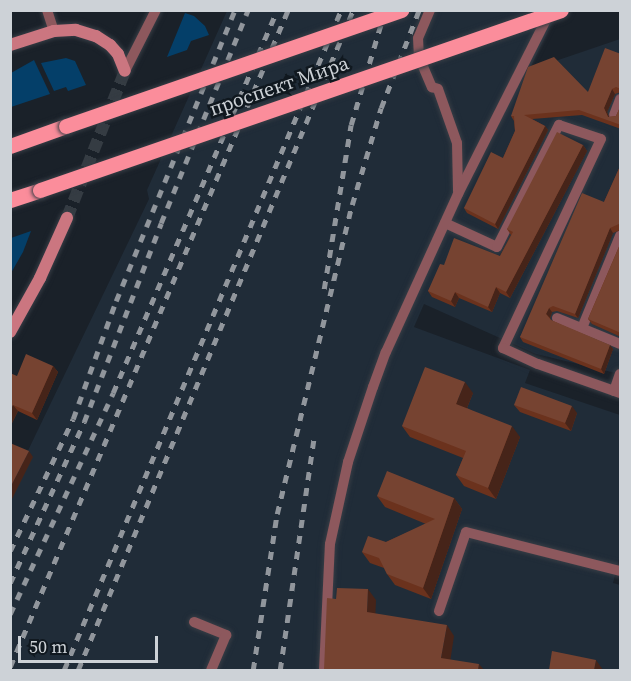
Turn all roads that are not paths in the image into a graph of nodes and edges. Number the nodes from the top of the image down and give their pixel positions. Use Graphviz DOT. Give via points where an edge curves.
graph roads {
  1 [pos="46,10"];
  2 [pos="156,10"];
  3 [pos="401,10"];
  4 [pos="430,10"];
  5 [pos="550,10"];
  6 [pos="561,10"];
  7 [pos="54,31"];
  8 [pos="10,45"];
  9 [pos="125,71"];
  10 [pos="621,99"];
  11 [pos="614,116"];
  12 [pos="10,146"];
  13 [pos="458,194"];
  14 [pos="10,200"];
  15 [pos="67,218"];
  16 [pos="445,223"];
  17 [pos="621,236"];
  18 [pos="558,318"];
  19 [pos="14,319"];
  20 [pos="582,328"];
  21 [pos="10,332"];
  22 [pos="621,344"];
  23 [pos="621,374"];
  24 [pos="617,392"];
  25 [pos="621,571"];
  26 [pos="439,611"];
  27 [pos="194,622"];
  28 [pos="211,670"];
  29 [pos="324,670"];
  1 -- 7 [label="lane"];
  2 -- 9 [label="lane"];
  3 -- 12 [label="main road, проспект Мира, bridge"];
  4 -- 13 [label="lane" via="418,38 419,57 432,87 438,89 457,142"];
  5 -- 13 [label="lane"];
  6 -- 14 [label="main road, проспект Мира, bridge"];
  7 -- 8 [label="main road"];
  7 -- 9 [label="main road" via="76,30 103,40 118,54"];
  10 -- 11 [label="lane"];
  13 -- 16 [label="lane"];
  15 -- 19 [label="main road" via="40,278"];
  16 -- 24 [label="lane" via="497,247 559,125 601,139 503,348"];
  16 -- 29 [label="lane" via="386,351 348,462 330,544"];
  17 -- 20 [label="lane"];
  18 -- 20 [label="lane"];
  19 -- 21 [label="main road"];
  20 -- 22 [label="lane"];
  23 -- 24 [label="lane"];
  25 -- 26 [label="lane" via="466,532"];
  27 -- 28 [label="lane" via="226,635"];
}
